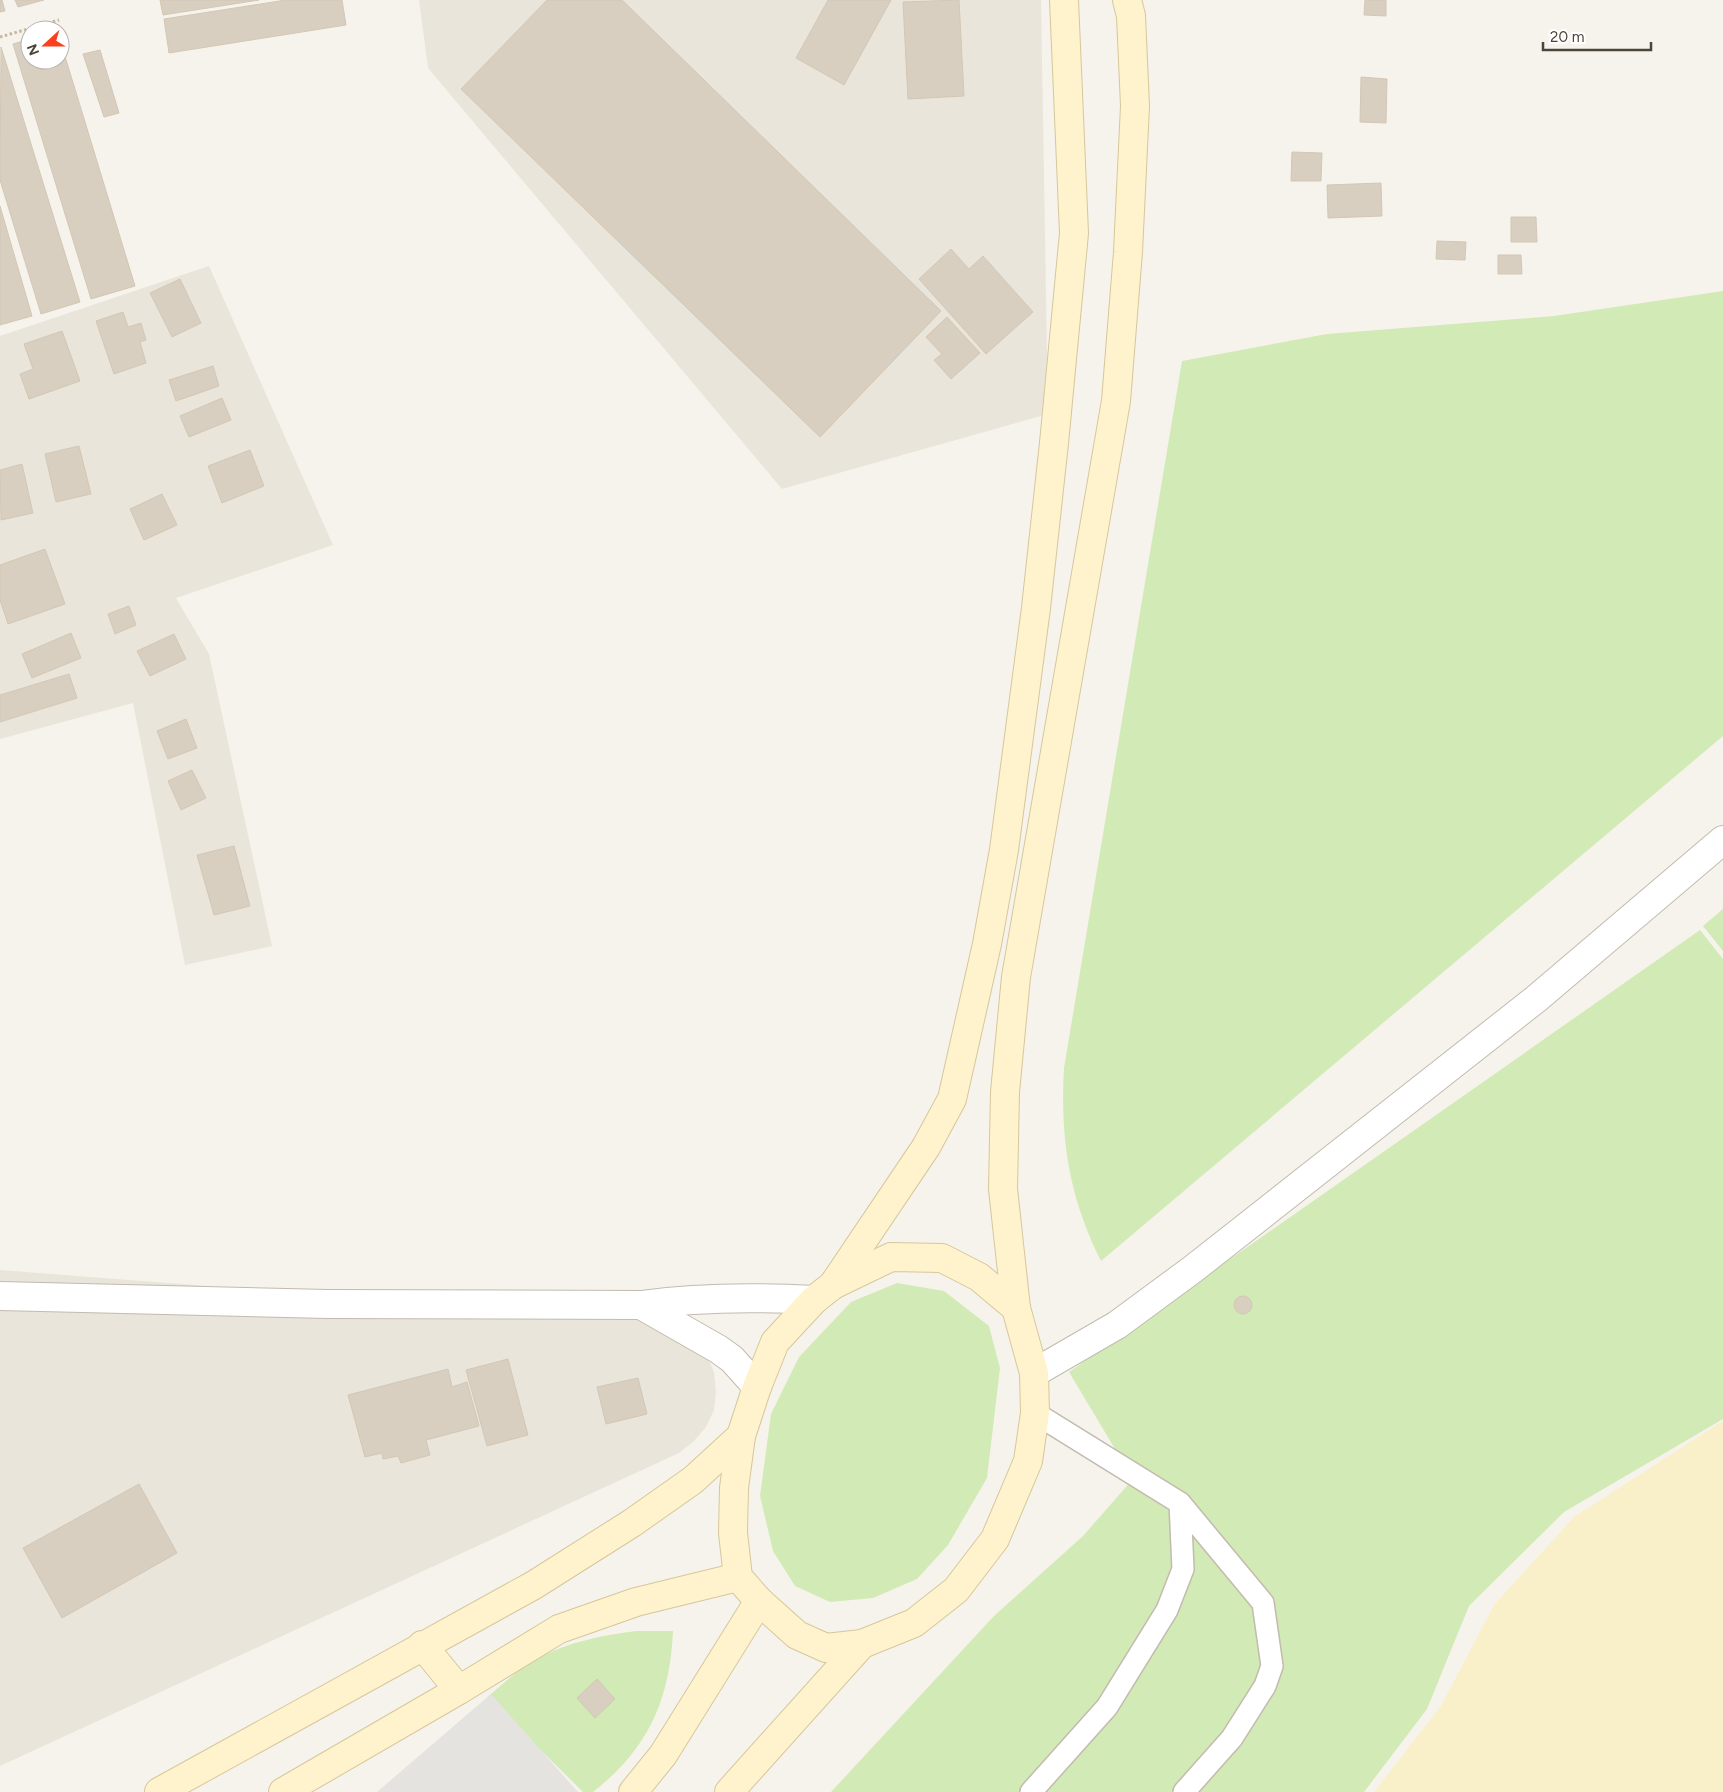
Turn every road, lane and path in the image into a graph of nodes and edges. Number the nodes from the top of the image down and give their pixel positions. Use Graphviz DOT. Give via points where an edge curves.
graph roads {
  1 [pos="1064,0"];
  2 [pos="1127,0"];
  3 [pos="20,31"];
  4 [pos="0,37"];
  5 [pos="1723,840"];
  6 [pos="824,1293"];
  7 [pos="0,1296"];
  8 [pos="641,1305"];
  9 [pos="1016,1308"];
  10 [pos="1034,1373"];
  11 [pos="757,1387"];
  12 [pos="1035,1413"];
  13 [pos="741,1436"];
  14 [pos="1180,1503"];
  15 [pos="738,1577"];
  16 [pos="760,1601"];
  17 [pos="862,1644"];
  18 [pos="422,1646"];
  19 [pos="459,1690"];
  20 [pos="159,1792"];
  21 [pos="283,1792"];
  22 [pos="633,1792"];
  23 [pos="729,1792"];
  24 [pos="1031,1792"];
  25 [pos="1184,1792"];
  1 -- 6 [label="main road" via="1074,233 1036,608 1004,850 987,944 952,1099 926,1147"];
  2 -- 9 [label="main road" via="1131,16 1134,106 1128,252 1116,401 1016,977 1005,1092 1003,1189"];
  3 -- 4 [label="path"];
  5 -- 10 [label="street" via="1536,999 1193,1269 1117,1325"];
  6 -- 8 [label="street" via="674,1300"];
  6 -- 9 [label="main road" via="891,1258 942,1258 979,1277"];
  6 -- 11 [label="main road" via="775,1342"];
  7 -- 8 [label="street" via="328,1304"];
  8 -- 11 [label="street" via="718,1349 732,1359"];
  9 -- 10 [label="main road"];
  10 -- 12 [label="main road"];
  11 -- 13 [label="main road"];
  12 -- 14 [label="lane"];
  12 -- 17 [label="main road" via="1028,1461 996,1539 956,1590 914,1623"];
  13 -- 15 [label="main road" via="734,1488 733,1533"];
  13 -- 18 [label="main road" via="693,1480 632,1523 534,1585"];
  14 -- 24 [label="lane" via="1183,1569 1167,1610 1107,1707"];
  14 -- 25 [label="lane" via="1263,1603 1272,1666 1265,1686 1232,1738"];
  15 -- 16 [label="main road"];
  15 -- 19 [label="main road" via="636,1602 559,1629"];
  16 -- 17 [label="main road" via="797,1635 826,1648"];
  16 -- 22 [label="main road" via="663,1755"];
  17 -- 23 [label="main road"];
  18 -- 19 [label="main road"];
  18 -- 20 [label="main road"];
  19 -- 21 [label="main road"];
}
